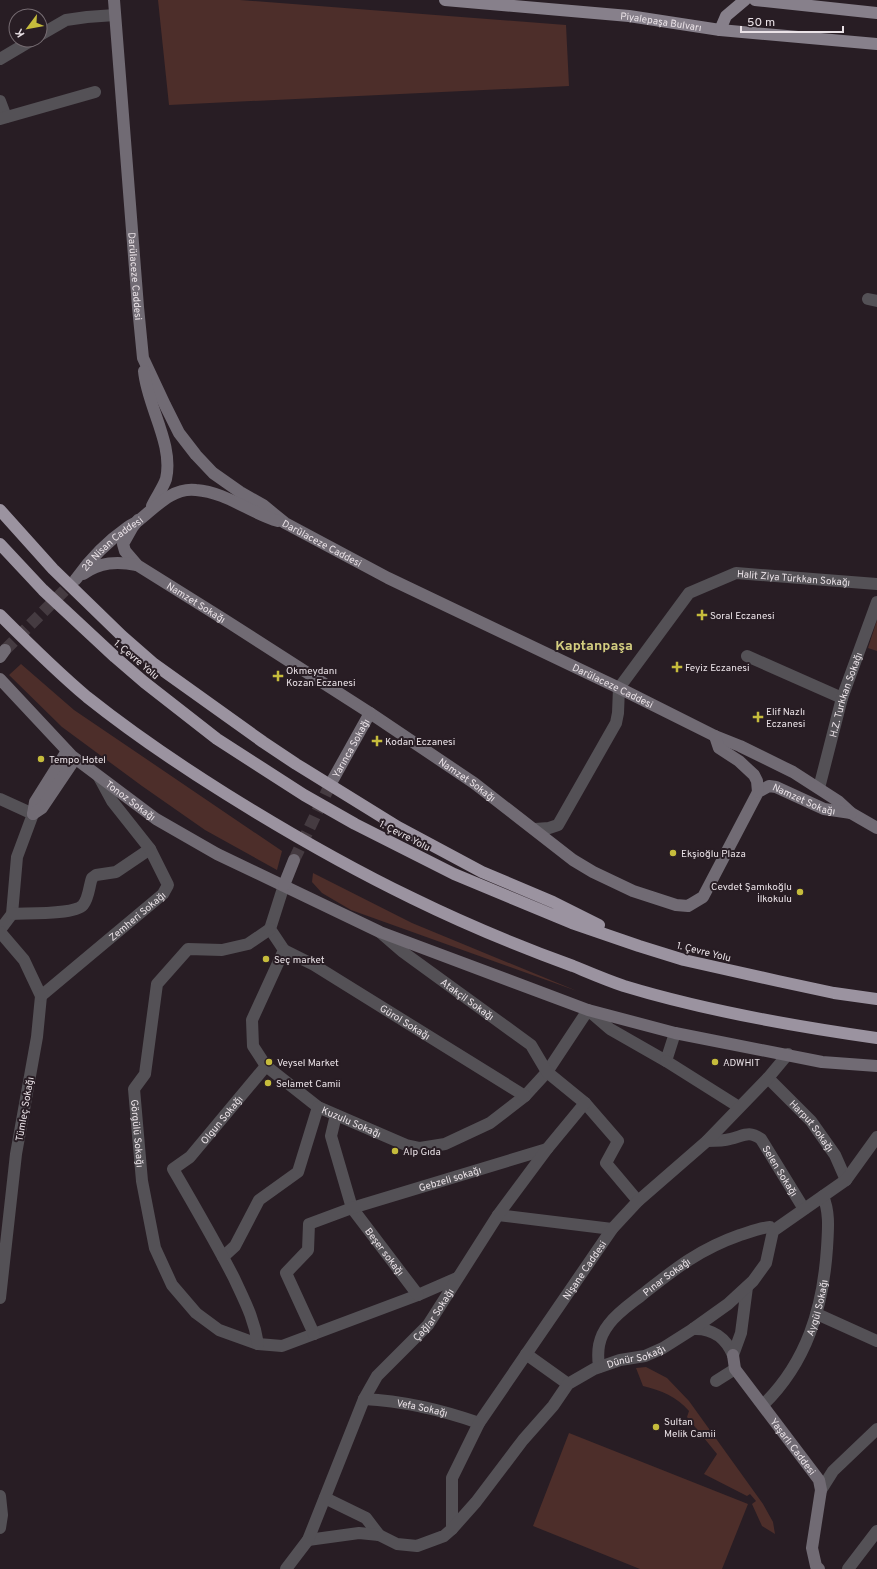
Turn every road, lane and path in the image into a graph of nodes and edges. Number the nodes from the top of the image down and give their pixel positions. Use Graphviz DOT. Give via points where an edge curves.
graph roads {
  1 [pos="114,0"];
  2 [pos="445,0"];
  3 [pos="745,0"];
  4 [pos="755,0"];
  5 [pos="877,13"];
  6 [pos="115,15"];
  7 [pos="48,30"];
  8 [pos="720,30"];
  9 [pos="877,44"];
  10 [pos="19,48"];
  11 [pos="0,59"];
  12 [pos="95,92"];
  13 [pos="0,101"];
  14 [pos="3,118"];
  15 [pos="143,358"];
  16 [pos="0,510"];
  17 [pos="149,510"];
  18 [pos="138,520"];
  19 [pos="285,523"];
  20 [pos="0,544"];
  21 [pos="137,565"];
  22 [pos="76,578"];
  23 [pos="877,584"];
  24 [pos="877,602"];
  25 [pos="0,615"];
  26 [pos="747,656"];
  27 [pos="1,683"];
  28 [pos="619,688"];
  29 [pos="842,698"];
  30 [pos="370,713"];
  31 [pos="715,736"];
  32 [pos="71,755"];
  33 [pos="99,777"];
  34 [pos="331,783"];
  35 [pos="819,788"];
  36 [pos="758,792"];
  37 [pos="0,799"];
  38 [pos="851,813"];
  39 [pos="32,814"];
  40 [pos="877,828"];
  41 [pos="535,829"];
  42 [pos="150,849"];
  43 [pos="294,860"];
  44 [pos="284,885"];
  45 [pos="12,914"];
  46 [pos="270,929"];
  47 [pos="0,931"];
  48 [pos="380,932"];
  49 [pos="639,946"];
  50 [pos="284,950"];
  51 [pos="41,996"];
  52 [pos="877,999"];
  53 [pos="588,1010"];
  54 [pos="675,1033"];
  55 [pos="877,1038"];
  56 [pos="788,1054"];
  57 [pos="666,1061"];
  58 [pos="266,1066"];
  59 [pos="877,1066"];
  60 [pos="548,1072"];
  61 [pos="768,1078"];
  62 [pos="525,1096"];
  63 [pos="585,1102"];
  64 [pos="318,1107"];
  65 [pos="739,1107"];
  66 [pos="336,1115"];
  67 [pos="877,1137"];
  68 [pos="708,1141"];
  69 [pos="547,1149"];
  70 [pos="846,1180"];
  71 [pos="823,1196"];
  72 [pos="638,1201"];
  73 [pos="352,1208"];
  74 [pos="804,1209"];
  75 [pos="498,1215"];
  76 [pos="612,1229"];
  77 [pos="773,1231"];
  78 [pos="223,1257"];
  79 [pos="457,1278"];
  80 [pos="747,1287"];
  81 [pos="418,1295"];
  82 [pos="0,1298"];
  83 [pos="817,1314"];
  84 [pos="693,1329"];
  85 [pos="314,1334"];
  86 [pos="877,1341"];
  87 [pos="258,1344"];
  88 [pos="526,1354"];
  89 [pos="733,1355"];
  90 [pos="599,1367"];
  91 [pos="735,1369"];
  92 [pos="716,1381"];
  93 [pos="568,1384"];
  94 [pos="364,1399"];
  95 [pos="762,1405"];
  96 [pos="479,1423"];
  97 [pos="877,1429"];
  98 [pos="821,1490"];
  99 [pos="0,1496"];
  100 [pos="325,1498"];
  101 [pos="0,1528"];
  102 [pos="452,1529"];
  103 [pos="877,1531"];
  104 [pos="379,1536"];
  105 [pos="308,1540"];
  106 [pos="286,1569"];
  107 [pos="819,1569"];
  108 [pos="848,1569"];
  1 -- 6 [label="main road, Darülaceze Caddesi"];
  2 -- 8 [label="main road, Piyalepaşa Bulvarı" via="629,16"];
  3 -- 8 [label="main road" via="726,16"];
  4 -- 5 [label="main road"];
  6 -- 7 [label="street" via="66,20"];
  6 -- 15 [label="main road, Darülaceze Caddesi"];
  8 -- 9 [label="main road, Piyalepaşa Bulvarı"];
  10 -- 11 [label="street"];
  12 -- 14 [label="street"];
  13 -- 14 [label="street"];
  15 -- 17 [label="main road" via="145,379 167,455 166,479"];
  15 -- 19 [label="main road, Darülaceze Caddesi" via="179,433 196,455 213,472"];
  16 -- 49 [label="highway" via="53,569 154,664 296,764 398,827 482,872 553,902"];
  17 -- 18 [label="main road, 28 Nisan Caddesi"];
  17 -- 19 [label="main road" via="170,496 195,489 232,500 262,516"];
  18 -- 21 [label="main road, Namzet Sokağı" via="123,544 125,551"];
  18 -- 22 [label="main road, 28 Nisan Caddesi" via="95,555"];
  19 -- 28 [label="main road, Darülaceze Caddesi" via="400,583"];
  20 -- 49 [label="highway, 1. Çevre Yolu" via="43,590 144,682 217,739 298,791 355,824 454,874 572,923"];
  21 -- 22 [label="main road, Namzet Sokağı" via="109,563 95,566"];
  21 -- 30 [label="main road, Namzet Sokağı"];
  23 -- 28 [label="street, Halit Ziya Türkkan Sokağı" via="736,573 689,593"];
  24 -- 29 [label="street, H.Z. Turkkan Sokağı"];
  25 -- 55 [label="highway" via="85,695 181,766 323,852 425,905 481,931 621,985 678,1001 800,1027"];
  26 -- 29 [label="street"];
  27 -- 32 [label="main road, Tonoz Sokağı"];
  28 -- 31 [label="main road, Darülaceze Caddesi"];
  28 -- 41 [label="street" via="616,723 569,807 558,824"];
  29 -- 35 [label="street, H.Z. Turkkan Sokağı"];
  30 -- 34 [label="main road, Yarınca Sokağı"];
  30 -- 41 [label="main road, Namzet Sokağı" via="474,783"];
  31 -- 35 [label="main road, Darülaceze Caddesi" via="793,772"];
  31 -- 36 [label="main road, Namzet Sokağı" via="719,748 754,775"];
  32 -- 33 [label="main road, Tonoz Sokağı"];
  32 -- 39 [label="main road" via="35,802"];
  33 -- 42 [label="street, Zemheri Sokağı" via="112,801"];
  33 -- 44 [label="main road, Tonoz Sokağı" via="156,819 217,854"];
  35 -- 38 [label="main road, Darülaceze Caddesi"];
  36 -- 38 [label="main road, Namzet Sokağı" via="765,787 776,787 824,809"];
  36 -- 41 [label="main road, Namzet Sokağı" via="708,890 703,897 688,906 676,905 633,891 593,872 573,860"];
  37 -- 39 [label="street"];
  38 -- 40 [label="main road, Darülaceze Caddesi"];
  39 -- 45 [label="street" via="17,857"];
  42 -- 45 [label="street" via="116,872 92,878 86,900 77,909"];
  42 -- 51 [label="street, Zemheri Sokağı" via="168,885 166,890"];
  43 -- 44 [label="main road"];
  44 -- 46 [label="street"];
  44 -- 48 [label="main road, Tonoz Sokağı"];
  45 -- 47 [label="street"];
  46 -- 50 [label="street"];
  46 -- 87 [label="street, Görgülü Sokağı" via="248,944 222,950 188,949 157,984 145,1074 134,1089 146,1204 155,1248 172,1285 196,1313 219,1330"];
  47 -- 51 [label="street" via="24,960"];
  48 -- 53 [label="main road, Tonoz Sokağı"];
  48 -- 60 [label="street, Atakçil Sokağı" via="403,952 531,1045"];
  49 -- 52 [label="highway, 1. Çevre Yolu" via="684,960 778,981"];
  50 -- 58 [label="street, Kuzulu Sokağı" via="252,1020 253,1046"];
  50 -- 62 [label="street, Gürol Sokağı" via="314,965"];
  51 -- 82 [label="street, Tümleç Sokağı" via="37,1037 16,1154"];
  53 -- 54 [label="main road, Tonoz Sokağı"];
  53 -- 57 [label="street" via="610,1029"];
  53 -- 60 [label="street, Kuzulu Sokağı"];
  54 -- 56 [label="main road, Tonoz Sokağı"];
  54 -- 57 [label="street"];
  56 -- 59 [label="main road, Tonoz Sokağı" via="822,1062"];
  56 -- 61 [label="street, Nişane Caddesi"];
  57 -- 65 [label="street"];
  58 -- 64 [label="street, Kuzulu Sokağı"];
  58 -- 78 [label="street, Olgun Sokağı" via="190,1157 173,1168"];
  60 -- 62 [label="street, Kuzulu Sokağı"];
  60 -- 63 [label="street, Atakçil Sokağı"];
  61 -- 65 [label="street, Nişane Caddesi"];
  61 -- 70 [label="street, Harput Sokağı" via="811,1121 835,1155"];
  62 -- 66 [label="street, Kuzulu Sokağı" via="490,1123 445,1144 420,1148 406,1145"];
  63 -- 69 [label="street, Çağlar Sokağı"];
  63 -- 72 [label="street, Atakçil Sokağı" via="618,1141 606,1163"];
  64 -- 66 [label="street, Kuzulu Sokağı"];
  64 -- 78 [label="street" via="298,1172 259,1200 235,1246"];
  65 -- 68 [label="street, Nişane Caddesi"];
  66 -- 73 [label="street, Beşer sokağı" via="331,1136"];
  67 -- 70 [label="street"];
  68 -- 72 [label="street, Nişane Caddesi"];
  68 -- 74 [label="street, Selen Sokağı" via="730,1140 743,1134 754,1134 765,1145"];
  69 -- 73 [label="street, Gebzeli sokağı"];
  69 -- 75 [label="street, Çağlar Sokağı"];
  70 -- 71 [label="street"];
  71 -- 74 [label="street"];
  71 -- 83 [label="street, Aygül Sokağı" via="828,1212 827,1240 825,1270"];
  72 -- 76 [label="street, Nişane Caddesi"];
  73 -- 81 [label="street, Beşer sokağı"];
  73 -- 85 [label="street" via="309,1224 308,1250 286,1273"];
  74 -- 77 [label="street"];
  75 -- 76 [label="street"];
  75 -- 79 [label="street, Çağlar Sokağı"];
  76 -- 88 [label="street, Nişane Caddesi"];
  77 -- 80 [label="street, Dünür Sokağı" via="766,1264"];
  77 -- 90 [label="street, Pınar Sokağı" via="770,1227 761,1228 721,1242 703,1250 671,1272 609,1324 597,1351"];
  78 -- 87 [label="street" via="255,1326"];
  79 -- 81 [label="street"];
  79 -- 94 [label="street, Çağlar Sokağı" via="428,1325 377,1376"];
  80 -- 84 [label="street, Dünür Sokağı"];
  80 -- 89 [label="street" via="741,1333"];
  81 -- 85 [label="street"];
  83 -- 86 [label="street"];
  83 -- 95 [label="street, Aygül Sokağı" via="798,1361 777,1391"];
  84 -- 89 [label="street" via="704,1328 716,1334 729,1345"];
  84 -- 90 [label="street, Dünür Sokağı" via="645,1356"];
  85 -- 87 [label="street" via="282,1346"];
  88 -- 93 [label="street"];
  88 -- 96 [label="street, Nişane Caddesi"];
  89 -- 91 [label="main road, Yaşarlı Caddesi"];
  90 -- 93 [label="street, Dünür Sokağı"];
  91 -- 92 [label="street"];
  91 -- 95 [label="main road, Yaşarlı Caddesi"];
  93 -- 102 [label="street, Dünür Sokağı" via="553,1406"];
  94 -- 96 [label="street, Vefa Sokağı" via="392,1401 454,1414"];
  94 -- 100 [label="street, Çağlar Sokağı"];
  95 -- 98 [label="main road, Yaşarlı Caddesi" via="818,1480"];
  96 -- 102 [label="street, Nişane Caddesi" via="452,1478"];
  97 -- 98 [label="street" via="833,1471"];
  98 -- 107 [label="main road" via="812,1548"];
  99 -- 101 [label="street"];
  100 -- 104 [label="street" via="366,1518"];
  100 -- 105 [label="street, Çağlar Sokağı"];
  102 -- 104 [label="street, Dünür Sokağı" via="444,1536 417,1546 397,1544"];
  103 -- 108 [label="street"];
  104 -- 105 [label="street, Dünür Sokağı" via="359,1532"];
  105 -- 106 [label="street, Çağlar Sokağı"];
}
